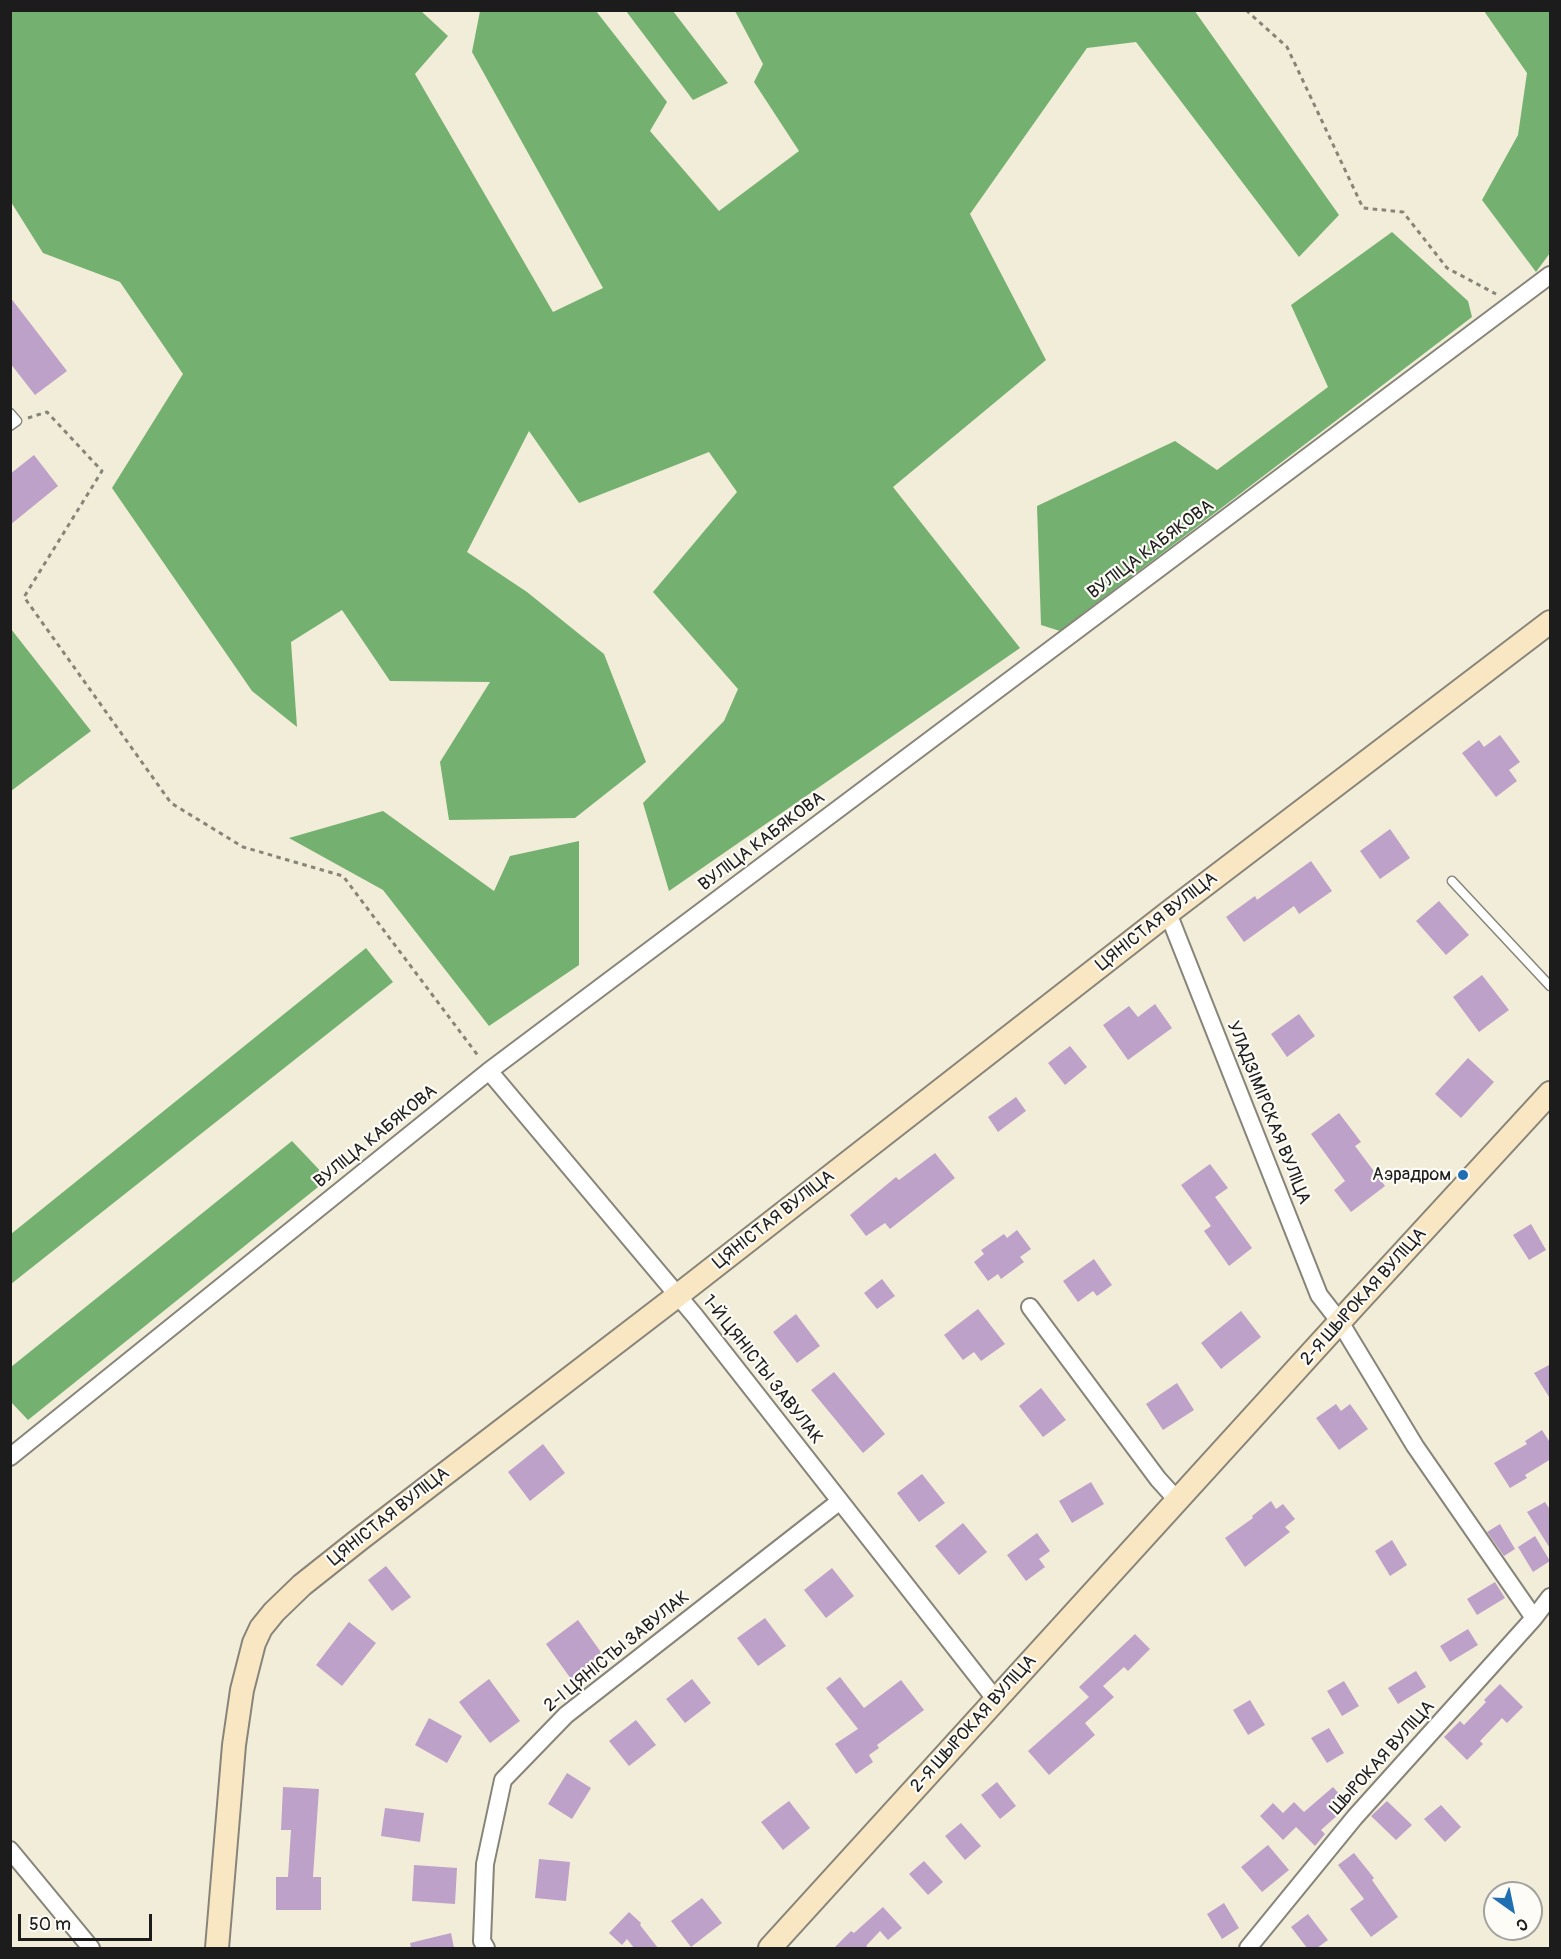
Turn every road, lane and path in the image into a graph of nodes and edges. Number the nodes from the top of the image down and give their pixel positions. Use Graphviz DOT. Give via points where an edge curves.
graph roads {
  1 [pos="1246,10"];
  2 [pos="1551,274"];
  3 [pos="1512,303"];
  4 [pos="10,413"];
  5 [pos="14,423"];
  6 [pos="1551,622"];
  7 [pos="1452,881"];
  8 [pos="1168,913"];
  9 [pos="1551,986"];
  10 [pos="489,1071"];
  11 [pos="1551,1094"];
  12 [pos="677,1296"];
  13 [pos="1030,1307"];
  14 [pos="1340,1322"];
  15 [pos="10,1457"];
  16 [pos="840,1501"];
  17 [pos="1179,1501"];
  18 [pos="1551,1597"];
  19 [pos="1534,1617"];
  20 [pos="996,1700"];
  21 [pos="10,1850"];
  22 [pos="91,1948"];
  23 [pos="217,1948"];
  24 [pos="486,1948"];
  25 [pos="770,1948"];
  26 [pos="1248,1948"];
  1 -- 3 [label="path" via="1287,47 1363,208 1403,212 1447,268"];
  2 -- 3 [label="street, ВУЛІЦА КАБЯКОВА"];
  3 -- 10 [label="street, ВУЛІЦА КАБЯКОВА"];
  4 -- 5 [label="lane"];
  5 -- 10 [label="path" via="47,412 102,471 24,597 171,803 243,847 343,876"];
  6 -- 8 [label="street, ЦЯНІСТАЯ ВУЛІЦА"];
  7 -- 9 [label="lane"];
  8 -- 12 [label="street, ЦЯНІСТАЯ ВУЛІЦА"];
  8 -- 14 [label="street, УЛАДЗІМІРСКАЯ ВУЛІЦА" via="1319,1295"];
  10 -- 12 [label="street, 1-Й ЦЯНІСТЫ ЗАВУЛАК"];
  10 -- 15 [label="street, ВУЛІЦА КАБЯКОВА"];
  11 -- 14 [label="street, 2-Я ШЫРОКАЯ ВУЛІЦА"];
  12 -- 16 [label="street, 1-Й ЦЯНІСТЫ ЗАВУЛАК"];
  12 -- 23 [label="street, ЦЯНІСТАЯ ВУЛІЦА" via="302,1585 261,1628 242,1689 234,1744"];
  13 -- 17 [label="street" via="1158,1479"];
  14 -- 17 [label="street, 2-Я ШЫРОКАЯ ВУЛІЦА"];
  14 -- 19 [label="street, УЛАДЗІМІРСКАЯ ВУЛІЦА" via="1415,1446"];
  16 -- 20 [label="street, 1-Й ЦЯНІСТЫ ЗАВУЛАК"];
  16 -- 24 [label="street, 2-І ЦЯНІСТЫ ЗАВУЛАК" via="566,1715 503,1780 485,1864 482,1941"];
  17 -- 20 [label="street, 2-Я ШЫРОКАЯ ВУЛІЦА"];
  18 -- 19 [label="street, ШЫРОКАЯ ВУЛІЦА"];
  19 -- 26 [label="street, ШЫРОКАЯ ВУЛІЦА" via="1355,1817"];
  20 -- 25 [label="street, 2-Я ШЫРОКАЯ ВУЛІЦА"];
  21 -- 22 [label="street"];
}
